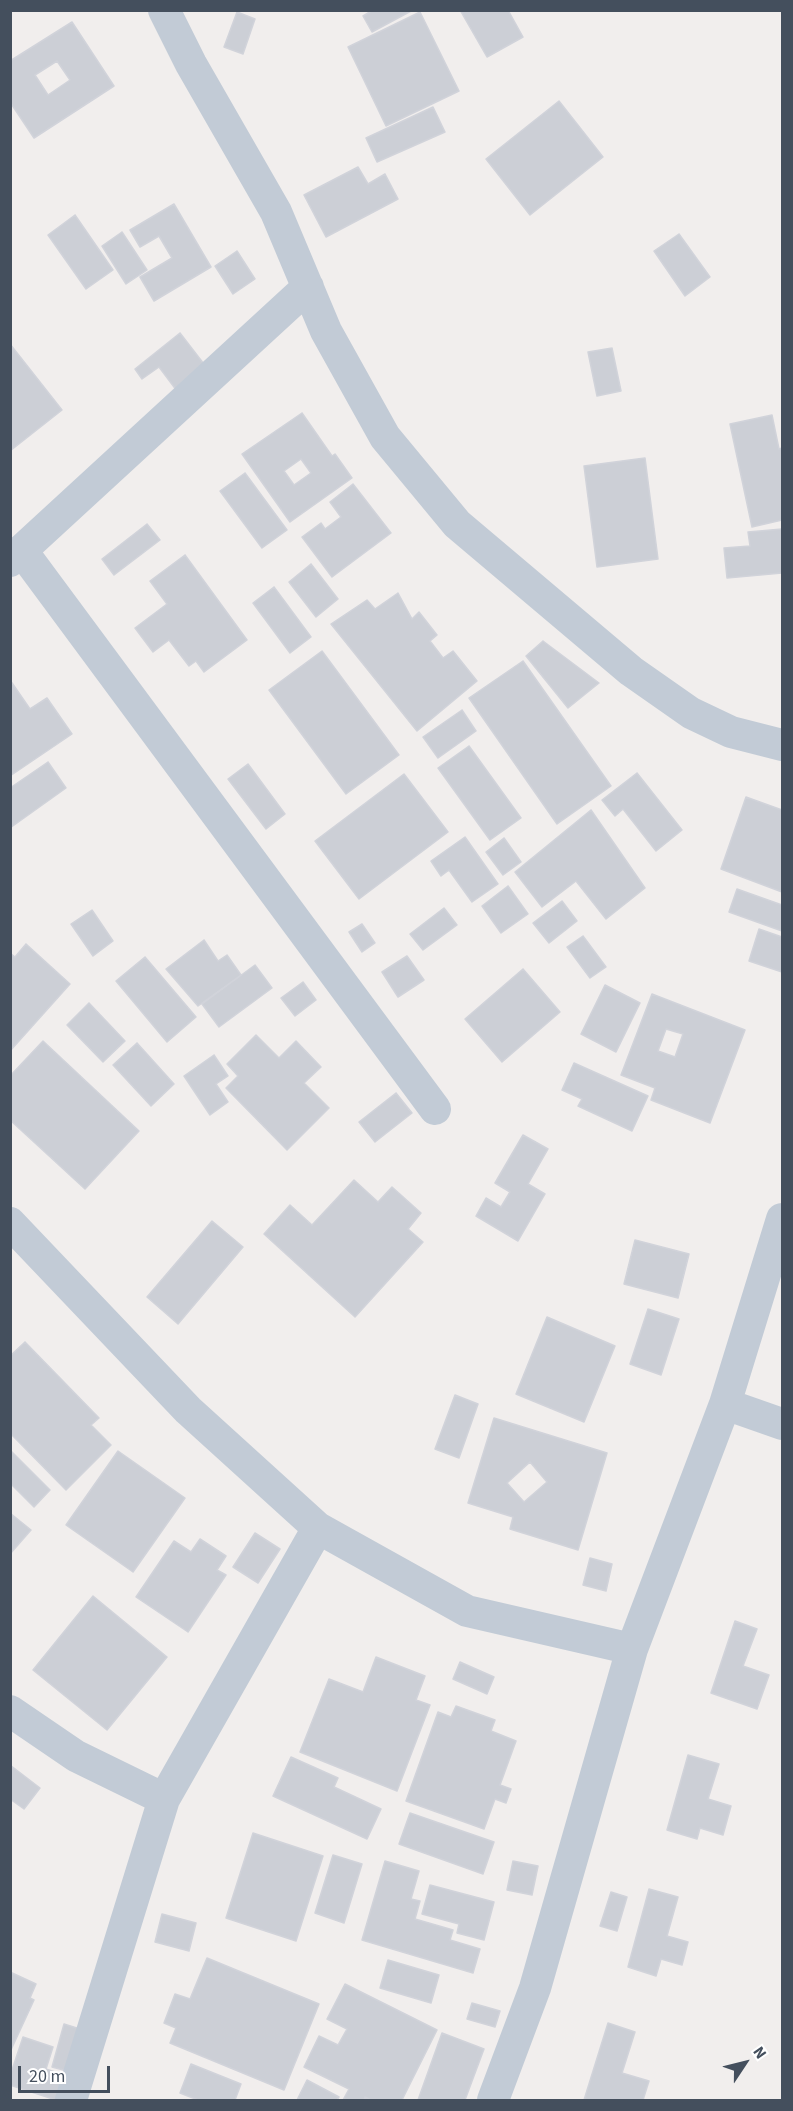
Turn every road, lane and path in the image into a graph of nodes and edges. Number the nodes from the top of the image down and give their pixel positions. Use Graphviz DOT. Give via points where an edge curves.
graph roads {
  1 [pos="164,10"];
  2 [pos="308,287"];
  3 [pos="16,556"];
  4 [pos="783,745"];
  5 [pos="435,1109"];
  6 [pos="783,1219"];
  7 [pos="10,1223"];
  8 [pos="725,1404"];
  9 [pos="783,1424"];
  10 [pos="318,1528"];
  11 [pos="632,1649"];
  12 [pos="10,1711"];
  13 [pos="164,1799"];
  14 [pos="71,2100"];
  15 [pos="493,2100"];
  1 -- 2 [label="street" via="276,212"];
  2 -- 3 [label="street"];
  2 -- 4 [label="street" via="326,330 385,437 457,524 631,671 692,713 731,732"];
  3 -- 5 [label="street"];
  6 -- 8 [label="street"];
  7 -- 10 [label="street" via="188,1410"];
  8 -- 9 [label="street"];
  8 -- 11 [label="street"];
  10 -- 11 [label="street" via="466,1611"];
  10 -- 13 [label="street"];
  11 -- 15 [label="street" via="535,1988"];
  12 -- 13 [label="street" via="76,1756"];
  13 -- 14 [label="street"];
}
